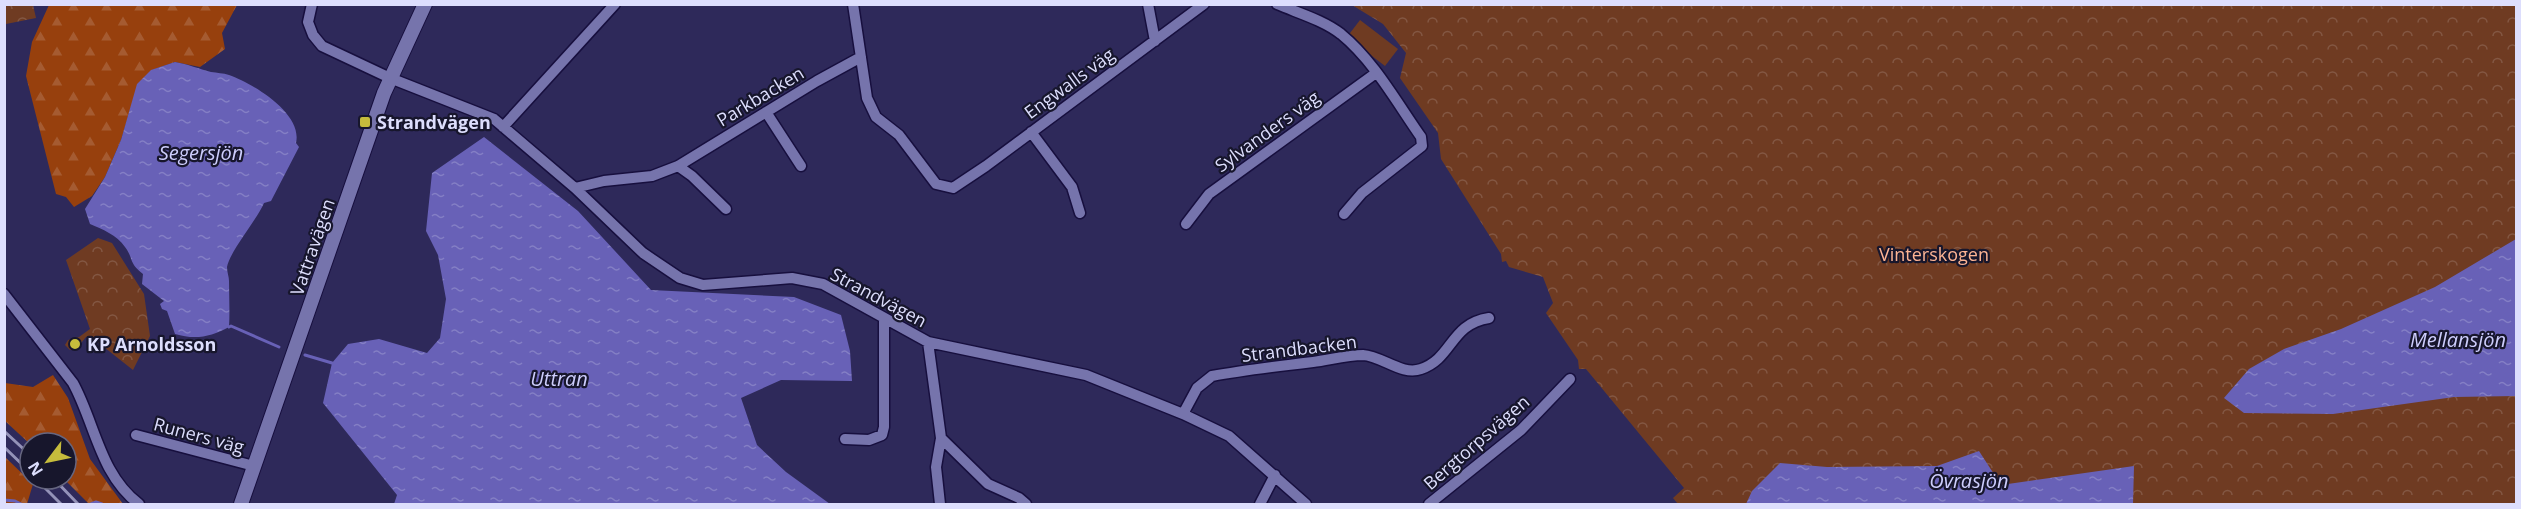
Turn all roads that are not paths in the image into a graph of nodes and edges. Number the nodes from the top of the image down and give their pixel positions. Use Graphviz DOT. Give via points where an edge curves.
graph roads {
  1 [pos="312,4"];
  2 [pos="425,4"];
  3 [pos="615,4"];
  4 [pos="853,4"];
  5 [pos="1148,4"];
  6 [pos="1204,4"];
  7 [pos="1277,4"];
  8 [pos="1155,41"];
  9 [pos="861,57"];
  10 [pos="1376,73"];
  11 [pos="390,78"];
  12 [pos="766,112"];
  13 [pos="503,127"];
  14 [pos="1031,132"];
  15 [pos="678,166"];
  16 [pos="801,166"];
  17 [pos="574,188"];
  18 [pos="726,209"];
  19 [pos="1080,213"];
  20 [pos="1344,214"];
  21 [pos="1186,224"];
  22 [pos="4,294"];
  23 [pos="884,318"];
  24 [pos="1489,318"];
  25 [pos="928,342"];
  26 [pos="1570,379"];
  27 [pos="1183,414"];
  28 [pos="136,435"];
  29 [pos="941,438"];
  30 [pos="845,439"];
  31 [pos="254,466"];
  32 [pos="1275,475"];
  33 [pos="139,504"];
  34 [pos="240,504"];
  35 [pos="940,504"];
  36 [pos="1026,504"];
  37 [pos="1260,504"];
  38 [pos="1306,504"];
  39 [pos="1429,504"];
  1 -- 11 [label="street, Strandvägen" via="308,22 322,46"];
  2 -- 11 [label="street, Vattravägen"];
  3 -- 13 [label="street"];
  4 -- 9 [label="street"];
  5 -- 8 [label="street"];
  6 -- 8 [label="street, Engwalls väg"];
  7 -- 10 [label="street" via="1339,33"];
  8 -- 14 [label="street, Engwalls väg"];
  9 -- 12 [label="street, Parkbacken"];
  9 -- 14 [label="street, Engwalls väg" via="873,112 899,135 936,184 953,188"];
  10 -- 20 [label="street" via="1421,137 1422,146 1362,193"];
  10 -- 21 [label="street, Sylvanders väg" via="1209,194"];
  11 -- 13 [label="street, Strandvägen" via="494,119"];
  11 -- 31 [label="street, Vattravägen"];
  12 -- 15 [label="street, Parkbacken"];
  12 -- 16 [label="street"];
  13 -- 17 [label="street, Strandvägen"];
  14 -- 19 [label="street" via="1072,187"];
  15 -- 17 [label="street, Parkbacken" via="652,176 604,180"];
  15 -- 18 [label="street"];
  17 -- 23 [label="street, Strandvägen" via="643,253 680,278 703,285 782,278 823,284"];
  22 -- 33 [label="street" via="73,383 109,467 121,487"];
  23 -- 25 [label="street, Strandvägen"];
  23 -- 30 [label="street" via="882,435 870,440"];
  24 -- 27 [label="street, Strandbacken" via="1466,325 1433,363 1419,370 1365,355 1212,376 1197,388"];
  25 -- 27 [label="street, Strandvägen" via="1086,375"];
  25 -- 29 [label="street"];
  26 -- 39 [label="street, Bergtorpsvägen" via="1521,430"];
  27 -- 32 [label="street, Strandvägen" via="1229,436"];
  28 -- 31 [label="street, Runers väg"];
  29 -- 35 [label="street" via="936,467"];
  29 -- 36 [label="street" via="988,484"];
  31 -- 34 [label="street, Vattravägen"];
  32 -- 37 [label="street"];
  32 -- 38 [label="street, Strandvägen"];
}
